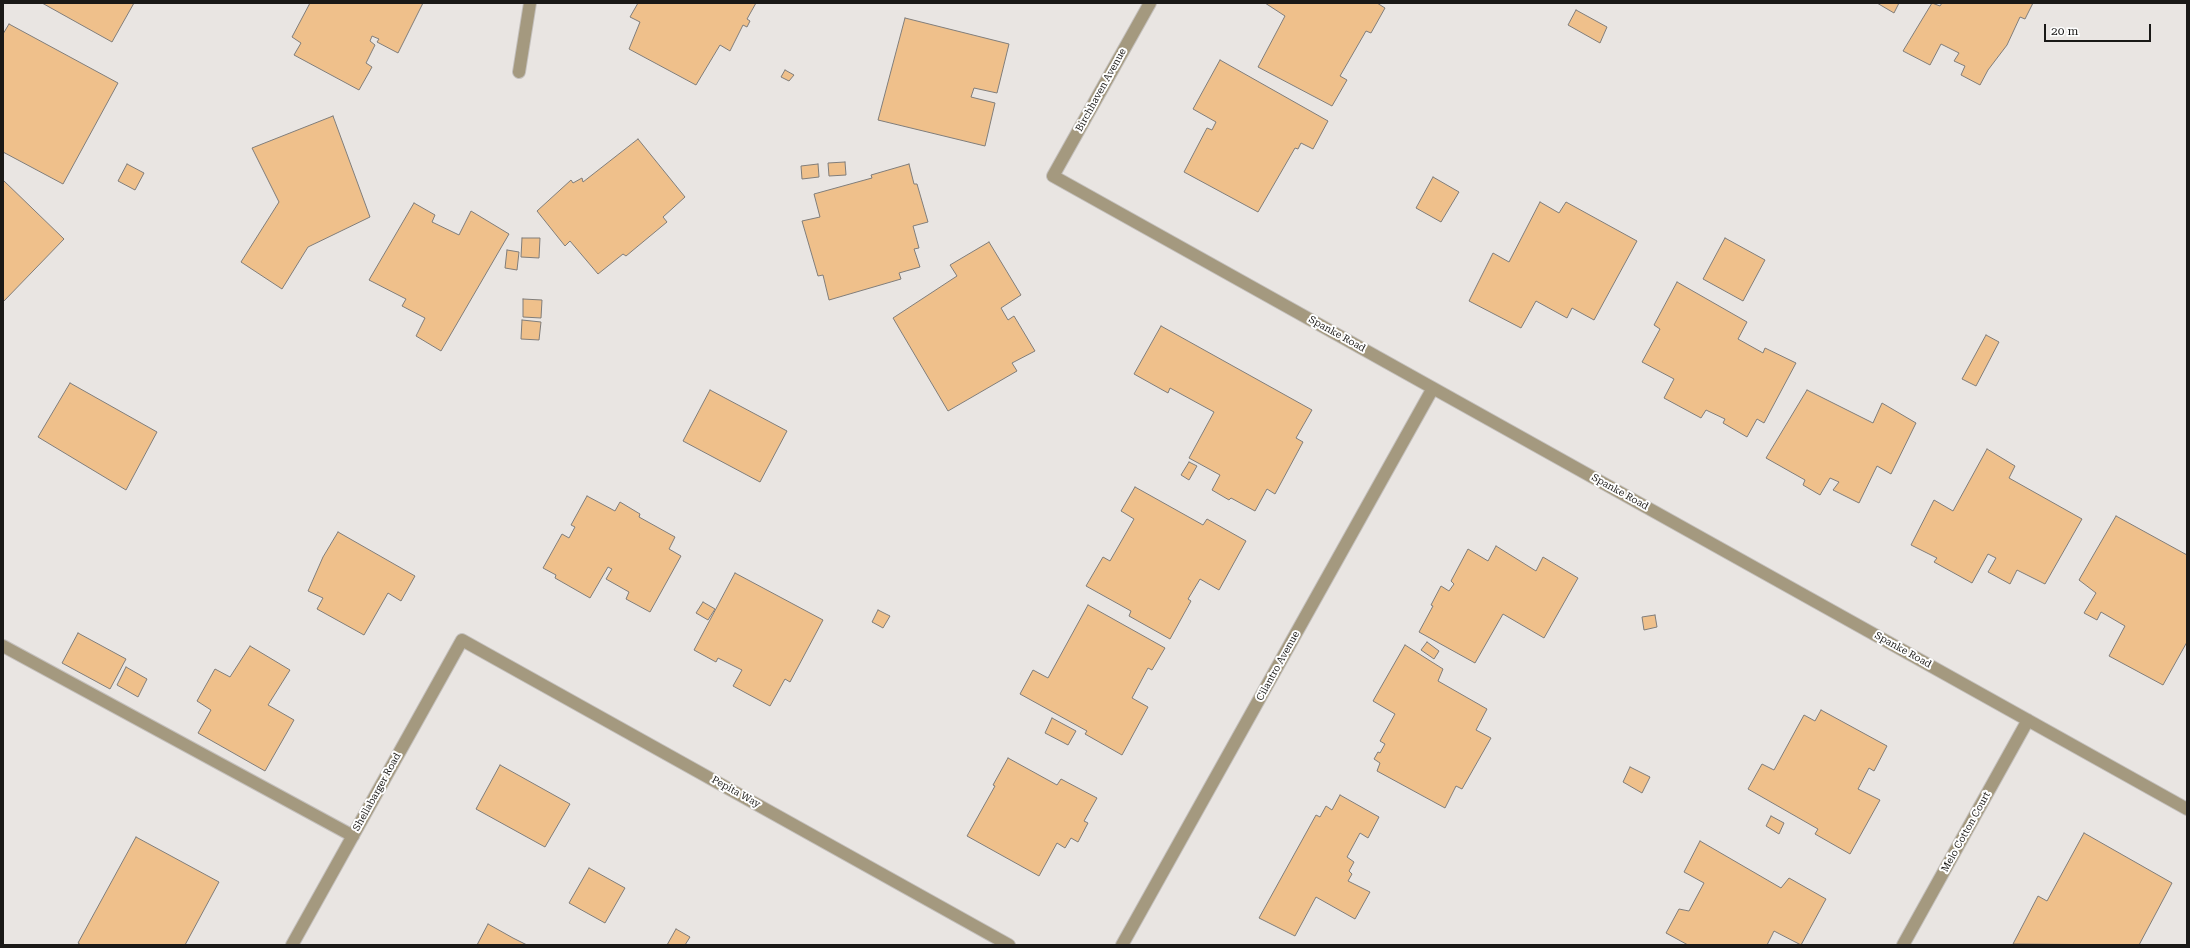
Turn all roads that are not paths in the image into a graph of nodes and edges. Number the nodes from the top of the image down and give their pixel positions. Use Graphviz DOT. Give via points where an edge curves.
graph roads {
  1 [pos="530,3"];
  2 [pos="1150,3"];
  3 [pos="519,72"];
  4 [pos="1053,176"];
  5 [pos="1433,388"];
  6 [pos="462,640"];
  7 [pos="3,646"];
  8 [pos="2028,720"];
  9 [pos="2187,809"];
  10 [pos="352,836"];
  11 [pos="292,945"];
  12 [pos="1009,945"];
  13 [pos="1122,945"];
  14 [pos="1903,945"];
  1 -- 3 [label="street"];
  2 -- 4 [label="street, Birchhaven Avenue"];
  4 -- 5 [label="street, Spanke Road"];
  5 -- 8 [label="street, Spanke Road"];
  5 -- 13 [label="street, Cilantro Avenue"];
  6 -- 10 [label="street, Shellabarger Road"];
  6 -- 12 [label="street, Pepita Way"];
  7 -- 10 [label="street"];
  8 -- 9 [label="street, Spanke Road"];
  8 -- 14 [label="street, Melo Cotton Court"];
  10 -- 11 [label="street, Shellabarger Road"];
}
